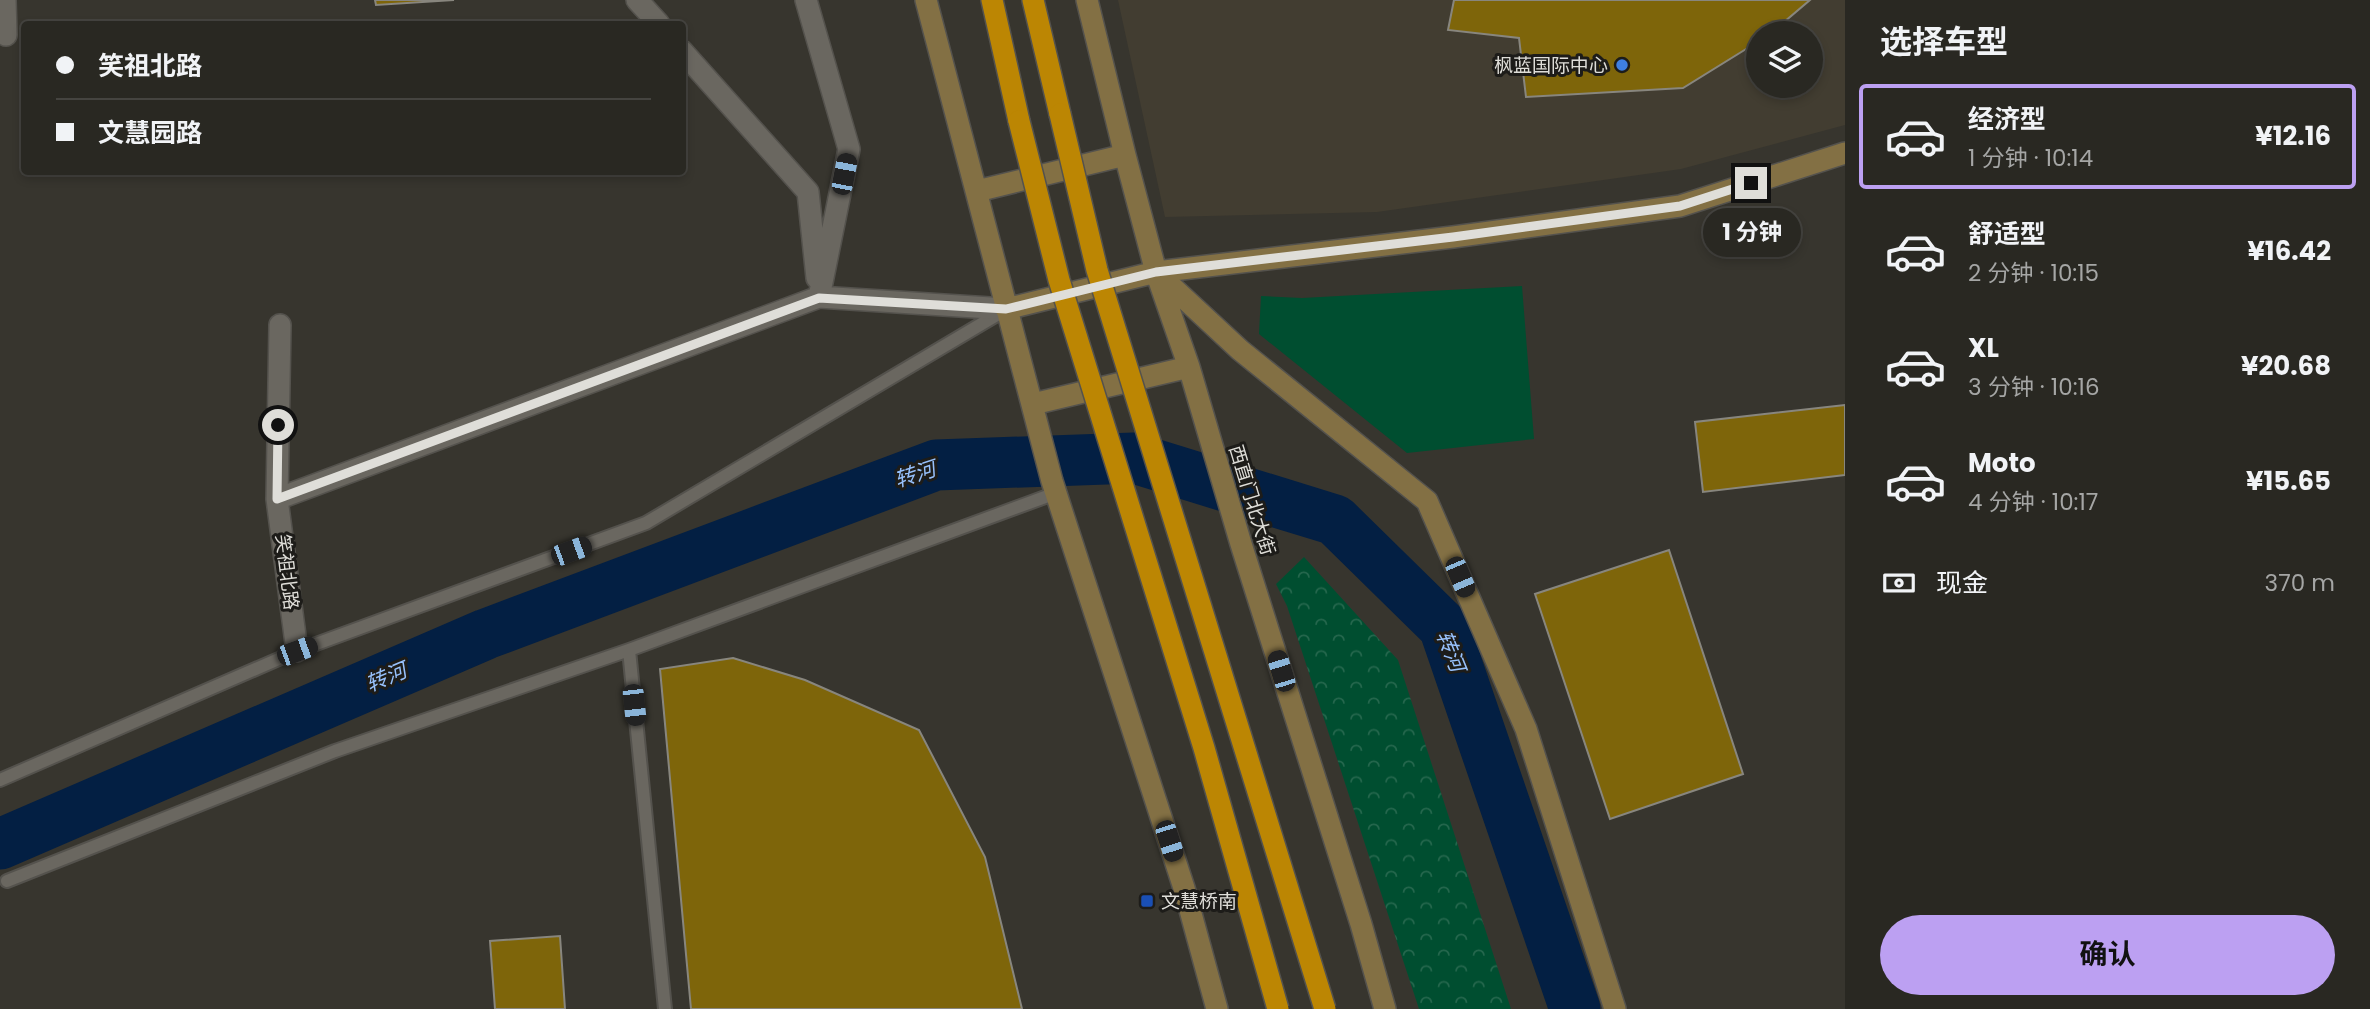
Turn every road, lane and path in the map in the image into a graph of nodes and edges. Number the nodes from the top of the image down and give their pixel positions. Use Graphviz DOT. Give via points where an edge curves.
graph roads {
  1 [pos="5,0"];
  2 [pos="637,0"];
  3 [pos="806,0"];
  4 [pos="926,0"];
  5 [pos="992,0"];
  6 [pos="1033,0"];
  7 [pos="1087,0"];
  8 [pos="656,21"];
  9 [pos="6,35"];
  10 [pos="686,55"];
  11 [pos="1845,153"];
  12 [pos="1125,155"];
  13 [pos="976,191"];
  14 [pos="1156,272"];
  15 [pos="819,298"];
  16 [pos="1006,309"];
  17 [pos="280,325"];
  18 [pos="1189,367"];
  19 [pos="1031,397"];
  20 [pos="1054,487"];
  21 [pos="277,499"];
  22 [pos="629,650"];
  23 [pos="297,651"];
  24 [pos="0,780"];
  25 [pos="7,881"];
  26 [pos="665,1009"];
  27 [pos="1217,1009"];
  28 [pos="1279,1009"];
  29 [pos="1325,1009"];
  30 [pos="1385,1009"];
  31 [pos="1615,1009"];
  1 -- 9 [label="street"];
  2 -- 8 [label="street"];
  3 -- 15 [label="street" via="849,149"];
  4 -- 13 [label="street"];
  5 -- 28 [label="highway, bridge" via="1059,280 1204,748"];
  6 -- 29 [label="highway, bridge" via="1097,270"];
  7 -- 12 [label="street, 西直门北大街"];
  10 -- 15 [label="street" via="808,192"];
  11 -- 14 [label="street" via="1680,206"];
  12 -- 13 [label="street"];
  12 -- 14 [label="street, 西直门北大街"];
  13 -- 16 [label="street"];
  14 -- 16 [label="street"];
  14 -- 18 [label="street, 西直门北大街"];
  14 -- 31 [label="street" via="1240,350 1427,501 1526,729"];
  15 -- 16 [label="street"];
  15 -- 21 [label="street"];
  16 -- 19 [label="street"];
  16 -- 23 [label="lane" via="646,523"];
  17 -- 21 [label="street, 笑祖北路"];
  18 -- 19 [label="street"];
  18 -- 30 [label="street, 西直门北大街"];
  19 -- 20 [label="street"];
  20 -- 22 [label="lane"];
  20 -- 27 [label="street" via="1184,888"];
  21 -- 23 [label="street, 笑祖北路"];
  22 -- 25 [label="lane" via="335,751"];
  22 -- 26 [label="lane"];
  23 -- 24 [label="lane"];
}
